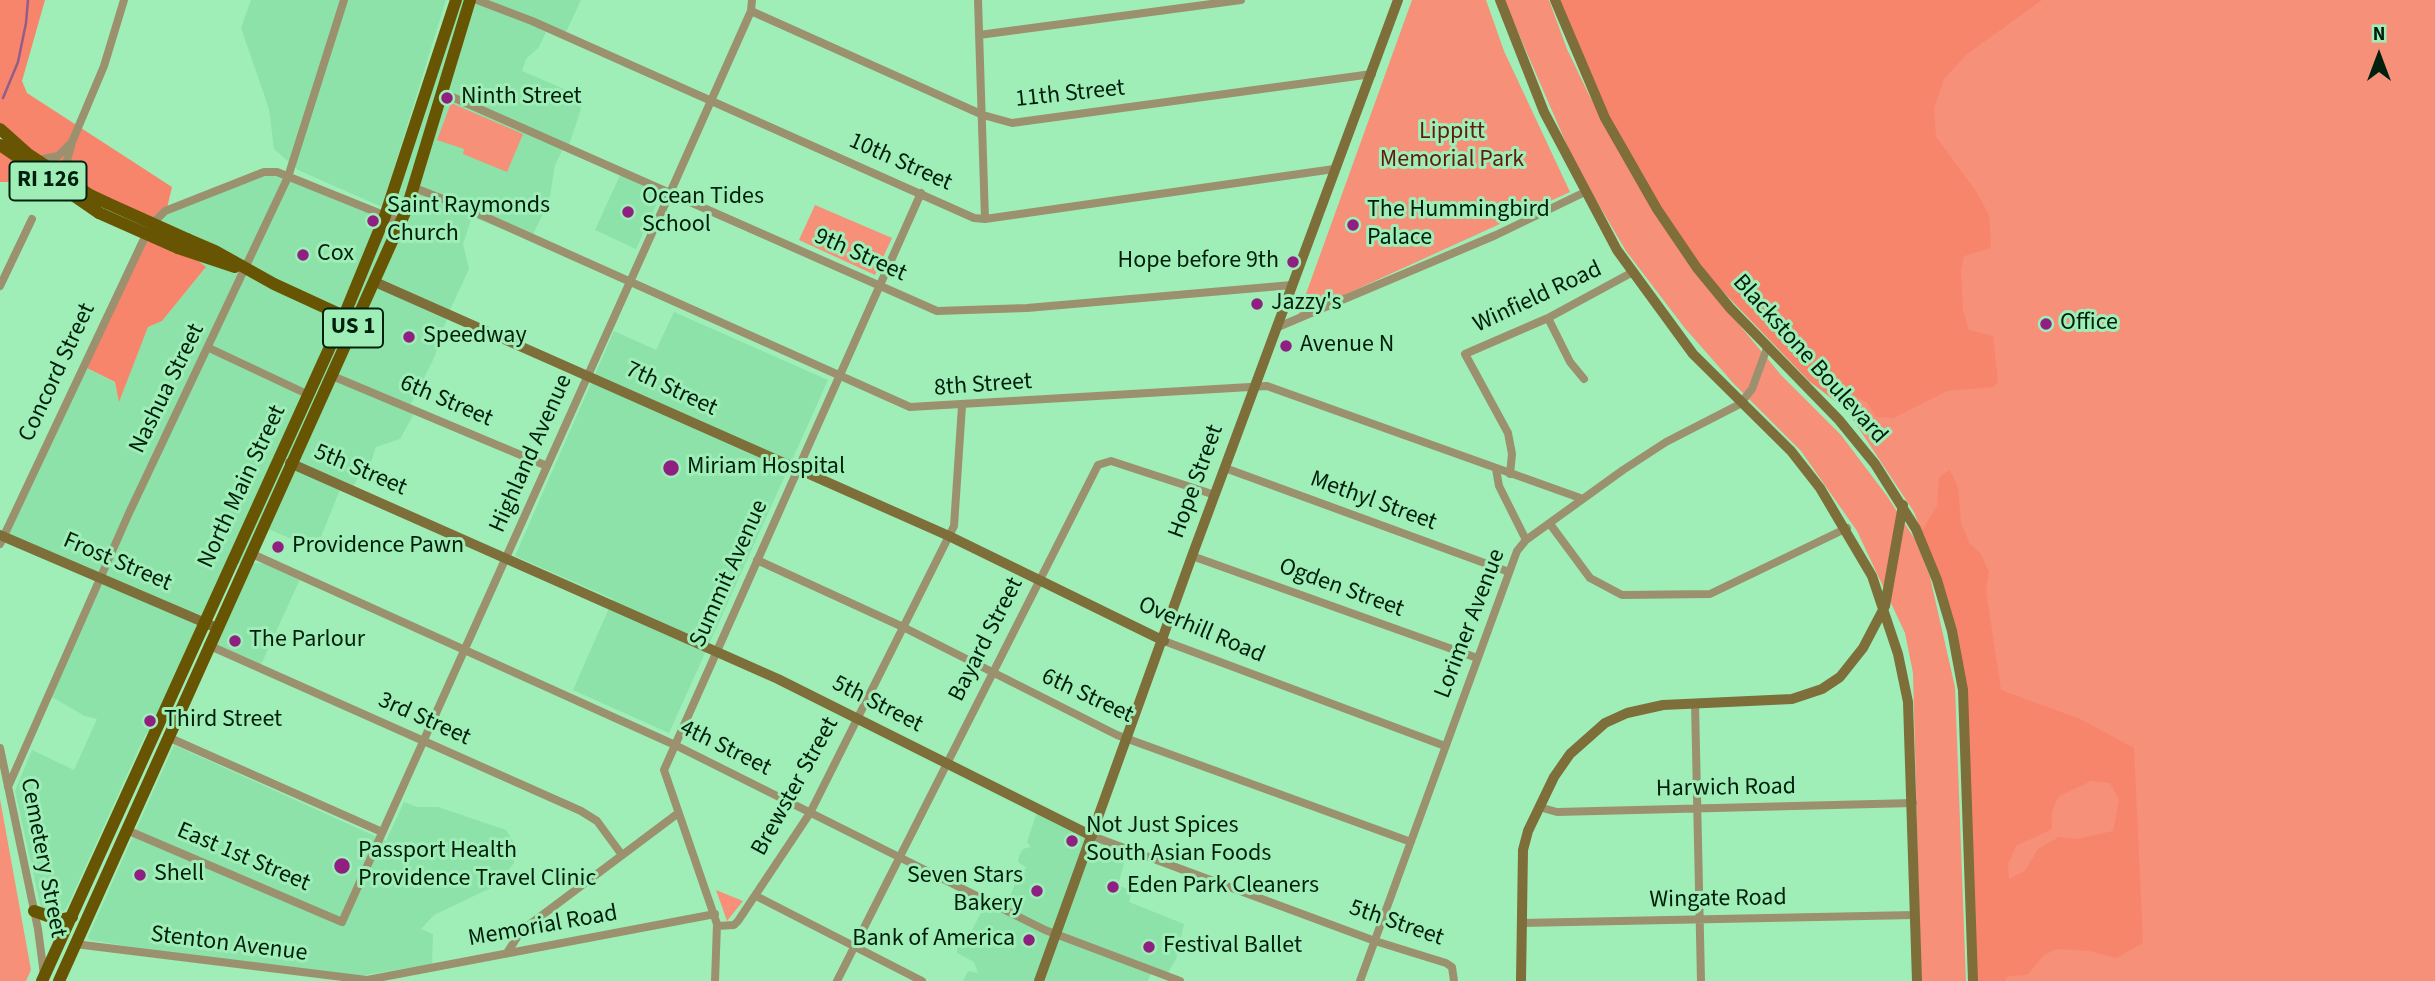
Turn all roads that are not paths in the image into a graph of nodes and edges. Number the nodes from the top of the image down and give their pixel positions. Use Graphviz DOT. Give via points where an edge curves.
graph roads {
  1 [pos="124,0"];
  2 [pos="344,0"];
  3 [pos="456,0"];
  4 [pos="470,0"];
  5 [pos="477,0"];
  6 [pos="752,0"];
  7 [pos="978,0"];
  8 [pos="1241,0"];
  9 [pos="1398,0"];
  10 [pos="1500,0"];
  11 [pos="1555,0"];
  12 [pos="751,11"];
  13 [pos="979,36"];
  14 [pos="1372,74"];
  15 [pos="441,92"];
  16 [pos="711,100"];
  17 [pos="983,115"];
  18 [pos="0,129"];
  19 [pos="72,142"];
  20 [pos="0,145"];
  21 [pos="39,160"];
  22 [pos="1334,169"];
  23 [pos="288,177"];
  24 [pos="61,183"];
  25 [pos="412,187"];
  26 [pos="1585,192"];
  27 [pos="670,193"];
  28 [pos="921,193"];
  29 [pos="385,216"];
  30 [pos="32,219"];
  31 [pos="985,219"];
  32 [pos="401,222"];
  33 [pos="246,270"];
  34 [pos="1631,273"];
  35 [pos="375,282"];
  36 [pos="629,282"];
  37 [pos="1293,285"];
  38 [pos="0,286"];
  39 [pos="880,286"];
  40 [pos="344,316"];
  41 [pos="1548,318"];
  42 [pos="357,322"];
  43 [pos="1278,327"];
  44 [pos="209,348"];
  45 [pos="1768,348"];
  46 [pos="588,374"];
  47 [pos="330,375"];
  48 [pos="840,377"];
  49 [pos="1584,379"];
  50 [pos="1256,387"];
  51 [pos="309,395"];
  52 [pos="1740,404"];
  53 [pos="962,407"];
  54 [pos="290,463"];
  55 [pos="547,466"];
  56 [pos="1225,468"];
  57 [pos="1496,468"];
  58 [pos="798,469"];
  59 [pos="1510,474"];
  60 [pos="1215,495"];
  61 [pos="1583,499"];
  62 [pos="1903,505"];
  63 [pos="1550,524"];
  64 [pos="1847,528"];
  65 [pos="949,536"];
  66 [pos="1,538"];
  67 [pos="1526,540"];
  68 [pos="250,553"];
  69 [pos="1192,556"];
  70 [pos="506,559"];
  71 [pos="757,560"];
  72 [pos="1509,572"];
  73 [pos="101,578"];
  74 [pos="1038,580"];
  75 [pos="1884,609"];
  76 [pos="204,624"];
  77 [pos="903,627"];
  78 [pos="217,628"];
  79 [pos="197,640"];
  80 [pos="1164,641"];
  81 [pos="211,647"];
  82 [pos="464,650"];
  83 [pos="716,652"];
  84 [pos="1477,658"];
  85 [pos="992,673"];
  86 [pos="1695,703"];
  87 [pos="856,718"];
  88 [pos="170,738"];
  89 [pos="1128,739"];
  90 [pos="424,741"];
  91 [pos="675,745"];
  92 [pos="1445,747"];
  93 [pos="0,748"];
  94 [pos="947,763"];
  95 [pos="8,787"];
  96 [pos="1913,803"];
  97 [pos="1539,807"];
  98 [pos="1698,808"];
  99 [pos="810,813"];
  100 [pos="677,814"];
  101 [pos="129,831"];
  102 [pos="382,832"];
  103 [pos="1092,836"];
  104 [pos="1411,842"];
  105 [pos="622,855"];
  106 [pos="900,857"];
  107 [pos="98,861"];
  108 [pos="111,869"];
  109 [pos="756,896"];
  110 [pos="34,911"];
  111 [pos="715,914"];
  112 [pos="1915,915"];
  113 [pos="72,917"];
  114 [pos="1700,919"];
  115 [pos="342,922"];
  116 [pos="1521,923"];
  117 [pos="717,926"];
  118 [pos="1056,933"];
  119 [pos="1375,941"];
  120 [pos="75,944"];
  121 [pos="855,946"];
  122 [pos="508,953"];
  123 [pos="43,978"];
  124 [pos="379,980"];
  125 [pos="59,981"];
  126 [pos="715,981"];
  127 [pos="837,981"];
  128 [pos="922,981"];
  129 [pos="1039,981"];
  130 [pos="1180,981"];
  131 [pos="1360,981"];
  132 [pos="1454,981"];
  133 [pos="1521,981"];
  134 [pos="1701,981"];
  135 [pos="1917,981"];
  136 [pos="1973,981"];
  1 -- 19 [label="street" via="104,66"];
  2 -- 23 [label="street, Nashua Street"];
  3 -- 29 [label="main road, North Main Street / US 1"];
  4 -- 15 [label="main road, North Main Street / US 1"];
  5 -- 16 [label="street, 10th Street"];
  6 -- 12 [label="street, Highland Avenue"];
  7 -- 13 [label="street"];
  8 -- 13 [label="street"];
  9 -- 14 [label="main road, Hope Street"];
  10 -- 26 [label="main road" via="1544,112"];
  11 -- 45 [label="main road, Blackstone Boulevard" via="1605,118 1657,209 1697,268"];
  12 -- 16 [label="street, Highland Avenue"];
  12 -- 17 [label="street, 11th Street"];
  13 -- 17 [label="street"];
  14 -- 17 [label="street, 11th Street" via="1012,123"];
  14 -- 22 [label="main road, Hope Street"];
  15 -- 25 [label="main road, North Main Street / US 1"];
  15 -- 27 [label="street, 9th Street"];
  16 -- 27 [label="street, Highland Avenue"];
  16 -- 28 [label="street, 10th Street"];
  17 -- 31 [label="street"];
  18 -- 21 [label="main road, RI 126"];
  19 -- 21 [label="street" via="58,156"];
  19 -- 24 [label="street"];
  20 -- 24 [label="main road, RI 126"];
  21 -- 24 [label="main road, RI 126"];
  22 -- 31 [label="street, 10th Street"];
  22 -- 37 [label="main road, Hope Street"];
  23 -- 29 [label="street"];
  23 -- 33 [label="street, Nashua Street"];
  23 -- 66 [label="street, Concord Street" via="264,172 175,205 155,221"];
  24 -- 33 [label="main road, RI 126, bridge" via="103,208 182,244 215,251"];
  25 -- 32 [label="main road, North Main Street / US 1"];
  25 -- 36 [label="street, 8th Street"];
  26 -- 34 [label="main road"];
  26 -- 43 [label="street" via="1496,235"];
  27 -- 36 [label="street, Highland Avenue"];
  27 -- 39 [label="street, 9th Street"];
  28 -- 31 [label="street, 10th Street"];
  28 -- 39 [label="street, Summit Avenue"];
  29 -- 32 [label="street"];
  29 -- 40 [label="main road, North Main Street / US 1"];
  30 -- 38 [label="street"];
  32 -- 35 [label="main road, North Main Street / US 1"];
  33 -- 40 [label="main road, RI 126"];
  33 -- 44 [label="street, Nashua Street"];
  34 -- 41 [label="street, Winfield Road"];
  34 -- 52 [label="main road" via="1693,354"];
  35 -- 42 [label="main road, North Main Street / US 1"];
  35 -- 46 [label="main road, 7th Street"];
  36 -- 46 [label="street, Highland Avenue"];
  36 -- 48 [label="street, 8th Street"];
  37 -- 39 [label="street, 9th Street" via="1027,308 937,311"];
  37 -- 43 [label="main road, Hope Street"];
  39 -- 48 [label="street, Summit Avenue"];
  40 -- 42 [label="main road, RI 126"];
  40 -- 51 [label="main road, North Main Street / US 1"];
  41 -- 49 [label="street"];
  41 -- 59 [label="street, Winfield Road" via="1465,354 1508,433"];
  42 -- 47 [label="main road, North Main Street / US 1"];
  43 -- 50 [label="main road, Hope Street"];
  44 -- 51 [label="street"];
  44 -- 73 [label="street, Nashua Street"];
  45 -- 52 [label="street" via="1752,389"];
  45 -- 62 [label="main road, Blackstone Boulevard" via="1839,420"];
  46 -- 55 [label="street, Highland Avenue"];
  46 -- 58 [label="main road, 7th Street"];
  47 -- 54 [label="main road, North Main Street / US 1"];
  47 -- 55 [label="street, 6th Street"];
  48 -- 53 [label="street, 8th Street" via="909,407"];
  48 -- 58 [label="street, Summit Avenue"];
  50 -- 53 [label="street, 8th Street"];
  50 -- 56 [label="main road, Hope Street"];
  50 -- 57 [label="street, 8th Street" via="1277,389"];
  51 -- 76 [label="main road, North Main Street / US 1"];
  52 -- 61 [label="street, Lorimer Avenue" via="1666,442"];
  52 -- 64 [label="main road" via="1791,452"];
  53 -- 65 [label="street, Brewster Street" via="954,526"];
  54 -- 68 [label="main road, North Main Street / US 1"];
  54 -- 70 [label="main road, 5th Street"];
  55 -- 70 [label="street, Highland Avenue"];
  56 -- 60 [label="main road, Hope Street"];
  56 -- 72 [label="street, Methyl Street"];
  57 -- 59 [label="street, 8th Street"];
  57 -- 67 [label="street" via="1499,486"];
  58 -- 65 [label="main road, 7th Street"];
  58 -- 71 [label="street, Summit Avenue"];
  59 -- 61 [label="street, 8th Street"];
  60 -- 69 [label="main road, Hope Street"];
  60 -- 74 [label="street, Bayard Street" via="1102,462"];
  61 -- 63 [label="street, Lorimer Avenue"];
  62 -- 75 [label="main road"];
  62 -- 136 [label="main road, Blackstone Boulevard" via="1937,580 1963,690"];
  63 -- 64 [label="street" via="1591,578 1622,595 1710,594"];
  63 -- 67 [label="street, Lorimer Avenue"];
  64 -- 75 [label="main road"];
  65 -- 74 [label="main road, Overhill Road"];
  65 -- 77 [label="street, Brewster Street"];
  66 -- 73 [label="main road, Frost Street"];
  67 -- 72 [label="street, Lorimer Avenue"];
  68 -- 78 [label="main road, North Main Street / US 1"];
  68 -- 82 [label="street, 4th Street"];
  69 -- 80 [label="main road, Hope Street"];
  69 -- 84 [label="street, Ogden Street"];
  70 -- 82 [label="street, Highland Avenue"];
  70 -- 83 [label="main road, 5th Street"];
  71 -- 77 [label="street, 6th Street"];
  71 -- 83 [label="street, Summit Avenue"];
  72 -- 84 [label="street, Lorimer Avenue"];
  73 -- 76 [label="main road, Frost Street"];
  73 -- 95 [label="street, Nashua Street"];
  74 -- 80 [label="main road, Overhill Road"];
  74 -- 85 [label="street, Bayard Street"];
  75 -- 86 [label="main road" via="1863,648 1840,677 1822,689 1792,699"];
  75 -- 96 [label="main road" via="1908,702"];
  76 -- 78 [label="main road, Frost Street"];
  76 -- 79 [label="main road, North Main Street / US 1"];
  77 -- 85 [label="street, 6th Street"];
  77 -- 87 [label="street, Brewster Street"];
  78 -- 81 [label="main road, North Main Street / US 1"];
  79 -- 81 [label="street, 3rd Street"];
  79 -- 107 [label="main road, North Main Street / US 1"];
  80 -- 89 [label="main road, Hope Street"];
  80 -- 92 [label="street, Overhill Road"];
  81 -- 88 [label="main road, North Main Street / US 1"];
  81 -- 90 [label="street, 3rd Street"];
  82 -- 90 [label="street, Highland Avenue"];
  82 -- 91 [label="street, 4th Street"];
  83 -- 87 [label="main road, 5th Street"];
  83 -- 91 [label="street, Summit Avenue"];
  84 -- 92 [label="street, Lorimer Avenue"];
  85 -- 89 [label="street, 6th Street"];
  85 -- 94 [label="street, Bayard Street"];
  86 -- 97 [label="main road" via="1647,708 1605,723 1570,754"];
  86 -- 98 [label="street"];
  87 -- 94 [label="main road, 5th Street"];
  87 -- 99 [label="street, Brewster Street"];
  88 -- 101 [label="main road, North Main Street / US 1"];
  88 -- 102 [label="street"];
  89 -- 103 [label="main road, Hope Street"];
  89 -- 104 [label="street, 6th Street"];
  90 -- 102 [label="street, Highland Avenue"];
  90 -- 105 [label="street, 3rd Street" via="581,811 597,821"];
  91 -- 99 [label="street, 4th Street"];
  91 -- 100 [label="street, Summit Avenue" via="664,777"];
  92 -- 104 [label="street, Lorimer Avenue"];
  93 -- 95 [label="street, Cemetery Street"];
  94 -- 103 [label="main road, 5th Street"];
  94 -- 106 [label="street, Bayard Street"];
  95 -- 110 [label="street, Cemetery Street"];
  96 -- 98 [label="street, Harwich Road"];
  96 -- 112 [label="main road"];
  97 -- 98 [label="street, Harwich Road" via="1557,812"];
  97 -- 116 [label="main road" via="1524,850"];
  98 -- 114 [label="street"];
  99 -- 106 [label="street, 4th Street"];
  99 -- 109 [label="street, Brewster Street"];
  100 -- 105 [label="street"];
  100 -- 111 [label="street, Summit Avenue"];
  101 -- 108 [label="main road, North Main Street / US 1"];
  101 -- 115 [label="street, East 1st Street"];
  102 -- 115 [label="street, Highland Avenue"];
  103 -- 118 [label="main road, Hope Street"];
  103 -- 119 [label="street, 5th Street"];
  104 -- 119 [label="street, Lorimer Avenue"];
  105 -- 122 [label="street" via="521,931"];
  106 -- 118 [label="street, 4th Street"];
  106 -- 121 [label="street, Bayard Street"];
  107 -- 108 [label="main road"];
  107 -- 113 [label="main road, North Main Street / US 1"];
  108 -- 120 [label="main road, North Main Street / US 1"];
  109 -- 117 [label="street, Brewster Street" via="734,925"];
  109 -- 121 [label="street"];
  110 -- 113 [label="main road" via="59,920"];
  110 -- 123 [label="street, Cemetery Street"];
  111 -- 117 [label="street, Summit Avenue"];
  111 -- 122 [label="street, Memorial Road"];
  112 -- 114 [label="street, Wingate Road"];
  112 -- 135 [label="main road"];
  113 -- 123 [label="main road, North Main Street / US 1"];
  114 -- 116 [label="street, Wingate Road"];
  114 -- 134 [label="street"];
  116 -- 133 [label="main road"];
  117 -- 126 [label="street, Summit Avenue"];
  118 -- 129 [label="main road, Hope Street"];
  118 -- 130 [label="street, 4th Street"];
  119 -- 131 [label="street, Lorimer Avenue"];
  119 -- 132 [label="street, 5th Street" via="1452,967"];
  120 -- 124 [label="street, Stenton Avenue"];
  120 -- 125 [label="main road, North Main Street / US 1"];
  121 -- 127 [label="street, Bayard Street"];
  121 -- 128 [label="street"];
  122 -- 124 [label="street, Memorial Road"];
}
